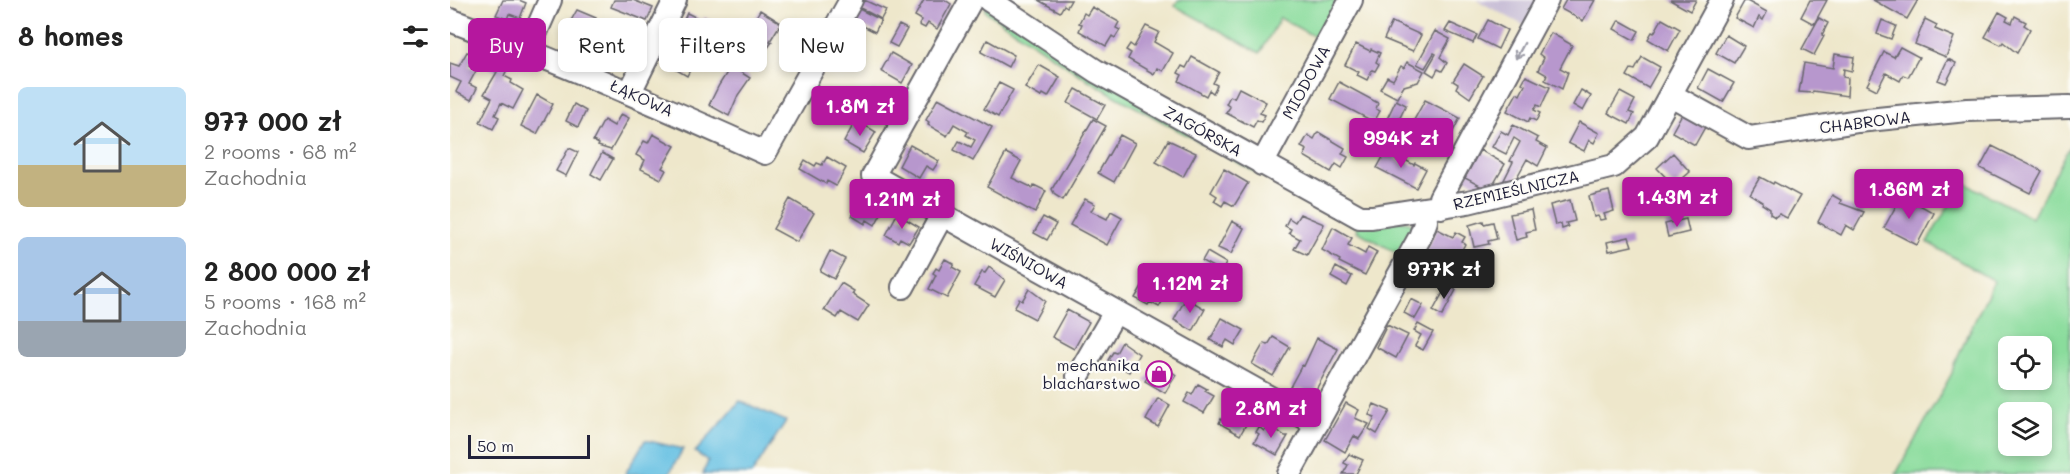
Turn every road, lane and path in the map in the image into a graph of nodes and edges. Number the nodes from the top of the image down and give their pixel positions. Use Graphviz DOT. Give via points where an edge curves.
graph roads {
  1 [pos="550,0"];
  2 [pos="675,0"];
  3 [pos="851,0"];
  4 [pos="971,0"];
  5 [pos="989,0"];
  6 [pos="1351,0"];
  7 [pos="1548,0"];
  8 [pos="1722,0"];
  9 [pos="542,18"];
  10 [pos="450,20"];
  11 [pos="468,27"];
  12 [pos="546,57"];
  13 [pos="630,92"];
  14 [pos="1671,96"];
  15 [pos="2070,107"];
  16 [pos="1262,164"];
  17 [pos="1433,209"];
  18 [pos="942,215"];
  19 [pos="903,287"];
  20 [pos="1115,312"];
  21 [pos="1078,376"];
  22 [pos="1317,424"];
  23 [pos="1289,474"];
  1 -- 9 [label="street"];
  2 -- 13 [label="street"];
  3 -- 13 [label="street, ŁĄKOWA" via="765,153"];
  4 -- 18 [label="street, WIŚNIOWA" via="873,176"];
  5 -- 16 [label="street, ZAGÓRSKA" via="1096,71"];
  6 -- 16 [label="street, MIODOWA"];
  7 -- 17 [label="street, one-way"];
  8 -- 14 [label="street, RZEMIEŚLNICZA"];
  10 -- 11 [label="street, ŁĄKOWA"];
  12 -- 13 [label="street, ŁĄKOWA"];
  14 -- 15 [label="street, CHABROWA" via="1749,138 1967,110"];
  14 -- 17 [label="street, RZEMIEŚLNICZA" via="1647,137 1614,166"];
  16 -- 17 [label="street, ZAGÓRSKA" via="1360,217"];
  17 -- 22 [label="street"];
  18 -- 19 [label="street"];
  18 -- 20 [label="street, WIŚNIOWA"];
  20 -- 21 [label="street"];
  20 -- 22 [label="street, WIŚNIOWA"];
  22 -- 23 [label="street"];
}
